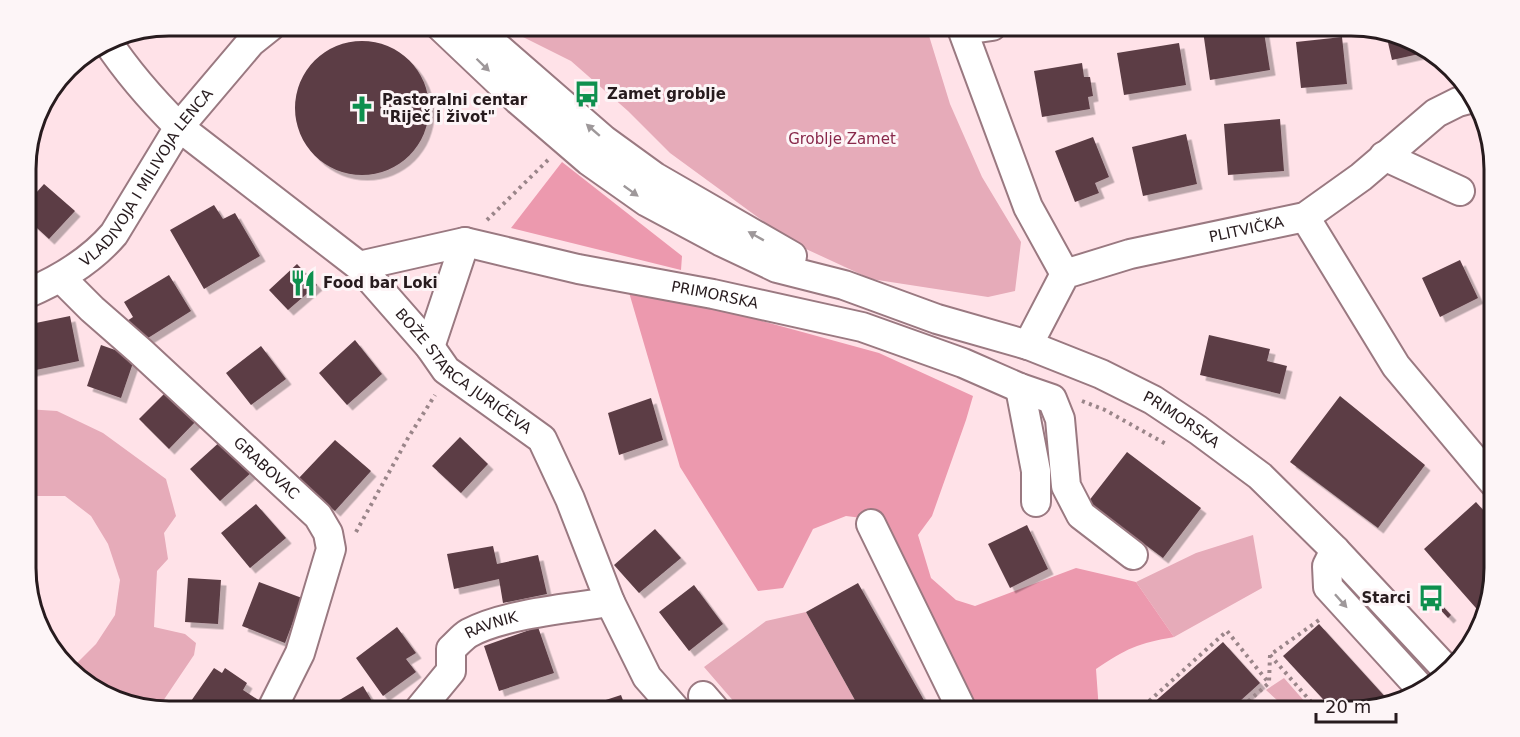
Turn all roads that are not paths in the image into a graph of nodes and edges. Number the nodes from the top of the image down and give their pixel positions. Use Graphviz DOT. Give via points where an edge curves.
graph roads {
  1 [pos="256,36"];
  2 [pos="451,36"];
  3 [pos="484,36"];
  4 [pos="965,36"];
  5 [pos="112,49"];
  6 [pos="1464,100"];
  7 [pos="179,127"];
  8 [pos="1384,156"];
  9 [pos="1460,191"];
  10 [pos="1305,218"];
  11 [pos="465,242"];
  12 [pos="359,266"];
  13 [pos="1065,274"];
  14 [pos="61,278"];
  15 [pos="844,285"];
  16 [pos="36,289"];
  17 [pos="1028,345"];
  18 [pos="438,358"];
  19 [pos="1020,388"];
  20 [pos="1484,471"];
  21 [pos="1036,502"];
  22 [pos="871,524"];
  23 [pos="1335,550"];
  24 [pos="1133,555"];
  25 [pos="610,603"];
  26 [pos="1442,665"];
  27 [pos="1416,684"];
  28 [pos="276,701"];
  29 [pos="426,701"];
  30 [pos="668,701"];
  31 [pos="958,701"];
  1 -- 7 [label="street, VLADIVOJA I MILIVOJA LENCA"];
  2 -- 15 [label="street, PRIMORSKA, one-way" via="558,136 647,202 777,268"];
  15 -- 3 [label="street, PRIMORSKA, one-way" via="655,177 604,140"];
  4 -- 13 [label="street" via="1028,207"];
  5 -- 7 [label="street, BOŽE STARCA JURIĆEVA"];
  6 -- 8 [label="street, PLITVIČKA" via="1436,114"];
  7 -- 12 [label="street, BOŽE STARCA JURIĆEVA"];
  7 -- 14 [label="street, VLADIVOJA I MILIVOJA LENCA" via="114,234"];
  8 -- 9 [label="street"];
  8 -- 10 [label="street, PLITVIČKA"];
  10 -- 13 [label="street, PLITVIČKA" via="1130,254"];
  10 -- 20 [label="street" via="1396,366"];
  11 -- 12 [label="street, PRIMORSKA"];
  11 -- 18 [label="street"];
  11 -- 19 [label="street, PRIMORSKA" via="862,327"];
  12 -- 18 [label="street, BOŽE STARCA JURIĆEVA"];
  13 -- 17 [label="street"];
  14 -- 16 [label="street, VLADIVOJA I MILIVOJA LENCA"];
  14 -- 28 [label="street, GRABOVAC" via="318,516 328,533 331,549 300,653"];
  15 -- 17 [label="street, PRIMORSKA" via="937,320"];
  17 -- 23 [label="street, PRIMORSKA" via="1112,379 1198,430 1260,476"];
  18 -- 25 [label="street, BOŽE STARCA JURIĆEVA" via="542,439"];
  19 -- 21 [label="street" via="1036,471"];
  19 -- 24 [label="street, PRIMORSKA" via="1052,399 1060,419 1066,486 1081,515"];
  22 -- 31 [label="street"];
  23 -- 26 [label="street, PRIMORSKA"];
  23 -- 27 [label="street, one-way" via="1327,566 1328,587"];
  25 -- 29 [label="street, RAVNIK" via="536,614 467,634 451,649 451,671"];
  25 -- 30 [label="street, BOŽE STARCA JURIĆEVA" via="647,677"];
}
